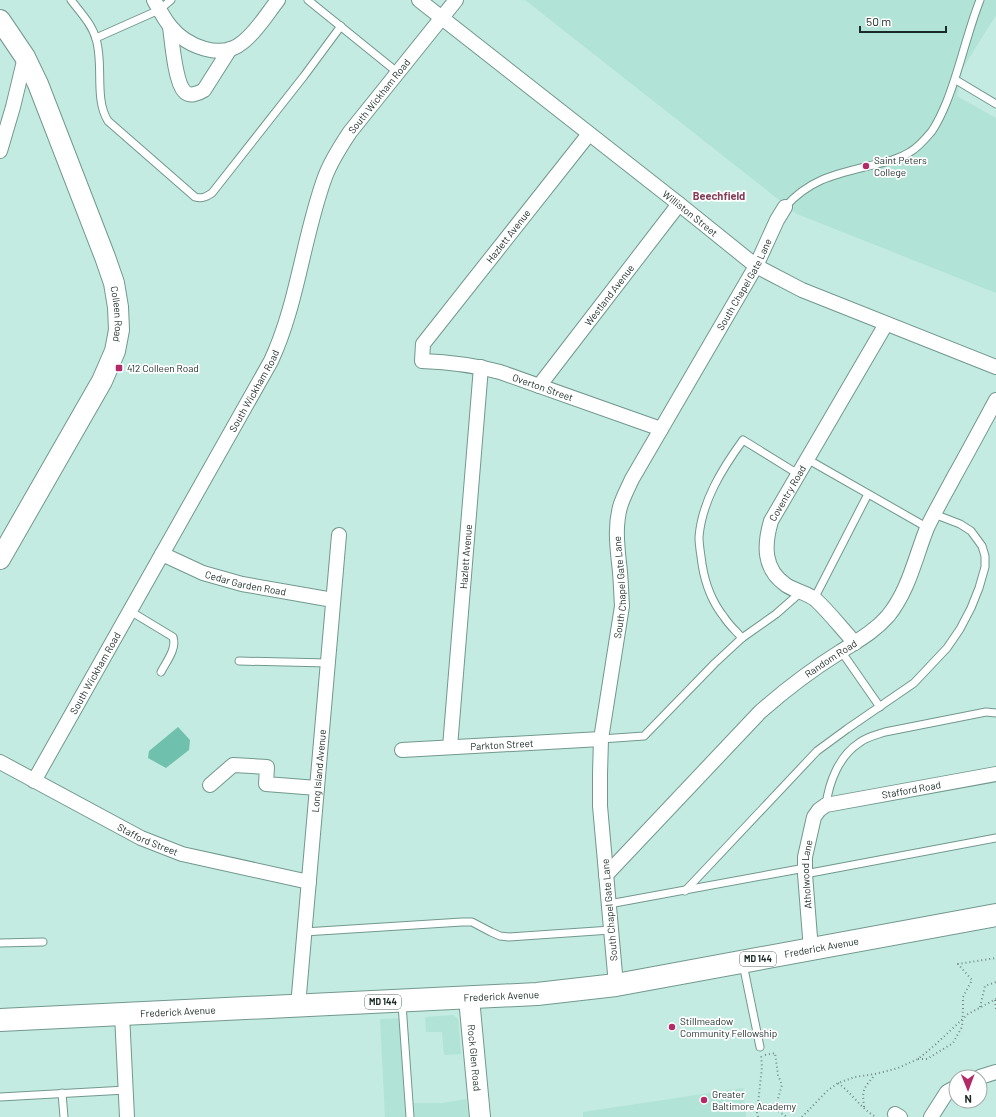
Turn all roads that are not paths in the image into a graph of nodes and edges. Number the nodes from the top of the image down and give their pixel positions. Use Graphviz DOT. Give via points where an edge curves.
graph roads {
  1 [pos="71,0"];
  2 [pos="171,0"];
  3 [pos="278,0"];
  4 [pos="308,0"];
  5 [pos="419,0"];
  6 [pos="456,0"];
  7 [pos="980,0"];
  8 [pos="157,5"];
  9 [pos="441,18"];
  10 [pos="0,20"];
  11 [pos="341,26"];
  12 [pos="170,27"];
  13 [pos="96,38"];
  14 [pos="230,50"];
  15 [pos="25,57"];
  16 [pos="397,72"];
  17 [pos="956,80"];
  18 [pos="996,104"];
  19 [pos="589,134"];
  20 [pos="0,150"];
  21 [pos="679,204"];
  22 [pos="785,208"];
  23 [pos="756,266"];
  24 [pos="886,324"];
  25 [pos="422,361"];
  26 [pos="481,367"];
  27 [pos="996,367"];
  28 [pos="539,386"];
  29 [pos="996,400"];
  30 [pos="661,429"];
  31 [pos="807,459"];
  32 [pos="798,474"];
  33 [pos="868,494"];
  34 [pos="934,514"];
  35 [pos="928,528"];
  36 [pos="339,535"];
  37 [pos="162,554"];
  38 [pos="0,559"];
  39 [pos="800,592"];
  40 [pos="814,599"];
  41 [pos="334,600"];
  42 [pos="130,611"];
  43 [pos="742,638"];
  44 [pos="855,643"];
  45 [pos="840,651"];
  46 [pos="239,660"];
  47 [pos="328,663"];
  48 [pos="161,672"];
  49 [pos="880,707"];
  50 [pos="996,713"];
  51 [pos="601,739"];
  52 [pos="450,747"];
  53 [pos="402,750"];
  54 [pos="0,762"];
  55 [pos="996,774"];
  56 [pos="34,781"];
  57 [pos="210,785"];
  58 [pos="317,788"];
  59 [pos="826,805"];
  60 [pos="996,838"];
  61 [pos="805,871"];
  62 [pos="606,875"];
  63 [pos="309,882"];
  64 [pos="685,891"];
  65 [pos="608,904"];
  66 [pos="996,915"];
  67 [pos="611,930"];
  68 [pos="304,932"];
  69 [pos="43,942"];
  70 [pos="0,943"];
  71 [pos="811,950"];
  72 [pos="742,962"];
  73 [pos="616,985"];
  74 [pos="468,998"];
  75 [pos="401,1001"];
  76 [pos="298,1006"];
  77 [pos="122,1014"];
  78 [pos="0,1020"];
  79 [pos="760,1048"];
  80 [pos="126,1090"];
  81 [pos="948,1091"];
  82 [pos="62,1093"];
  83 [pos="0,1097"];
  84 [pos="64,1117"];
  85 [pos="127,1117"];
  86 [pos="410,1117"];
  87 [pos="480,1117"];
  88 [pos="931,1117"];
  1 -- 13 [label="lane" via="86,19"];
  2 -- 8 [label="lane"];
  3 -- 14 [label="street" via="242,43"];
  4 -- 11 [label="lane"];
  5 -- 9 [label="street, Williston Street"];
  6 -- 9 [label="street, South Wickham Road"];
  7 -- 17 [label="lane"];
  8 -- 12 [label="street"];
  8 -- 13 [label="lane"];
  9 -- 16 [label="street, South Wickham Road"];
  9 -- 19 [label="street, Williston Street"];
  10 -- 15 [label="street, Colleen Road"];
  11 -- 13 [label="lane" via="212,193 200,198 195,197 108,121 102,105"];
  11 -- 16 [label="lane"];
  12 -- 14 [label="street" via="186,41 200,48 214,51"];
  12 -- 14 [label="street" via="180,81 184,91 190,94 198,94 204,90"];
  15 -- 20 [label="street"];
  15 -- 38 [label="street, Colleen Road" via="41,91 114,283 119,330 115,351 102,381"];
  16 -- 37 [label="street, South Wickham Road" via="336,154 325,177 279,343"];
  17 -- 18 [label="lane"];
  17 -- 22 [label="lane" via="933,129 910,152 897,159 823,179 796,195"];
  19 -- 21 [label="street, Williston Street"];
  19 -- 25 [label="street, Hazlett Avenue" via="423,344"];
  21 -- 23 [label="street, Williston Street"];
  21 -- 28 [label="street, Westland Avenue"];
  22 -- 23 [label="street, South Chapel Gate Lane"];
  23 -- 24 [label="street, Williston Street" via="802,290"];
  23 -- 30 [label="street, South Chapel Gate Lane"];
  24 -- 27 [label="street, Williston Street"];
  24 -- 31 [label="street, Coventry Road"];
  25 -- 26 [label="street, Overton Street"];
  26 -- 28 [label="street, Overton Street"];
  26 -- 52 [label="street, Hazlett Avenue"];
  28 -- 30 [label="street, Overton Street"];
  29 -- 34 [label="street, Random Road"];
  30 -- 51 [label="street, South Chapel Gate Lane" via="632,479 620,508 616,540 622,606"];
  31 -- 32 [label="street, Coventry Road"];
  31 -- 33 [label="lane"];
  32 -- 39 [label="street, Coventry Road" via="771,521 766,537 766,552 776,575 786,585"];
  32 -- 43 [label="lane" via="743,440 726,463 706,503 699,538 704,578 724,618"];
  33 -- 35 [label="lane"];
  33 -- 40 [label="lane"];
  34 -- 35 [label="street, Random Road"];
  34 -- 49 [label="lane" via="971,530 982,546 985,567 979,588 947,648 914,683"];
  35 -- 44 [label="street, Random Road" via="901,597 884,620"];
  36 -- 41 [label="street, Long Island Avenue"];
  37 -- 41 [label="street, Cedar Garden Road" via="203,574 242,584"];
  37 -- 42 [label="street, South Wickham Road"];
  39 -- 40 [label="street, Coventry Road"];
  39 -- 43 [label="lane" via="776,614"];
  40 -- 44 [label="street, Coventry Road"];
  41 -- 47 [label="street, Long Island Avenue"];
  42 -- 48 [label="lane" via="173,637 174,647"];
  42 -- 56 [label="street, South Wickham Road"];
  43 -- 51 [label="lane" via="715,662 644,736"];
  44 -- 45 [label="street, Random Road"];
  45 -- 49 [label="lane"];
  45 -- 62 [label="street, Random Road" via="780,694 760,712"];
  46 -- 47 [label="lane"];
  47 -- 58 [label="street, Long Island Avenue"];
  49 -- 64 [label="lane" via="817,751"];
  50 -- 59 [label="lane" via="986,712 871,736 850,750 832,778"];
  51 -- 52 [label="street, Parkton Street"];
  51 -- 62 [label="street, South Chapel Gate Lane" via="600,806"];
  52 -- 53 [label="street, Parkton Street"];
  54 -- 56 [label="street, Stafford Street"];
  55 -- 59 [label="street, Stafford Road"];
  56 -- 63 [label="street, Stafford Street" via="160,846 182,854"];
  57 -- 58 [label="street" via="232,766 267,767 266,784"];
  58 -- 63 [label="street, Long Island Avenue"];
  59 -- 61 [label="street, Atholwood Lane" via="814,817 805,857"];
  60 -- 61 [label="lane"];
  61 -- 64 [label="lane"];
  61 -- 71 [label="street, Atholwood Lane"];
  62 -- 65 [label="street, South Chapel Gate Lane"];
  63 -- 68 [label="street, Long Island Avenue"];
  64 -- 65 [label="lane"];
  65 -- 67 [label="street, South Chapel Gate Lane"];
  66 -- 71 [label="main road, Frederick Avenue / MD 144"];
  67 -- 68 [label="lane" via="500,936 472,922 462,922"];
  67 -- 73 [label="street, South Chapel Gate Lane"];
  68 -- 76 [label="street, Long Island Avenue"];
  69 -- 70 [label="lane"];
  71 -- 72 [label="main road, Frederick Avenue / MD 144"];
  72 -- 73 [label="main road, Frederick Avenue / MD 144"];
  72 -- 79 [label="lane"];
  73 -- 74 [label="main road, Frederick Avenue / MD 144" via="564,992"];
  74 -- 75 [label="main road, Frederick Avenue / MD 144"];
  74 -- 87 [label="street, Rock Glen Road"];
  75 -- 76 [label="main road, Frederick Avenue / MD 144"];
  75 -- 86 [label="lane"];
  76 -- 77 [label="main road, Frederick Avenue / MD 144"];
  77 -- 78 [label="main road, Frederick Avenue / MD 144"];
  77 -- 80 [label="street"];
  80 -- 82 [label="lane"];
  80 -- 85 [label="street"];
  81 -- 88 [label="street"];
  82 -- 83 [label="lane"];
  82 -- 84 [label="lane"];
}
